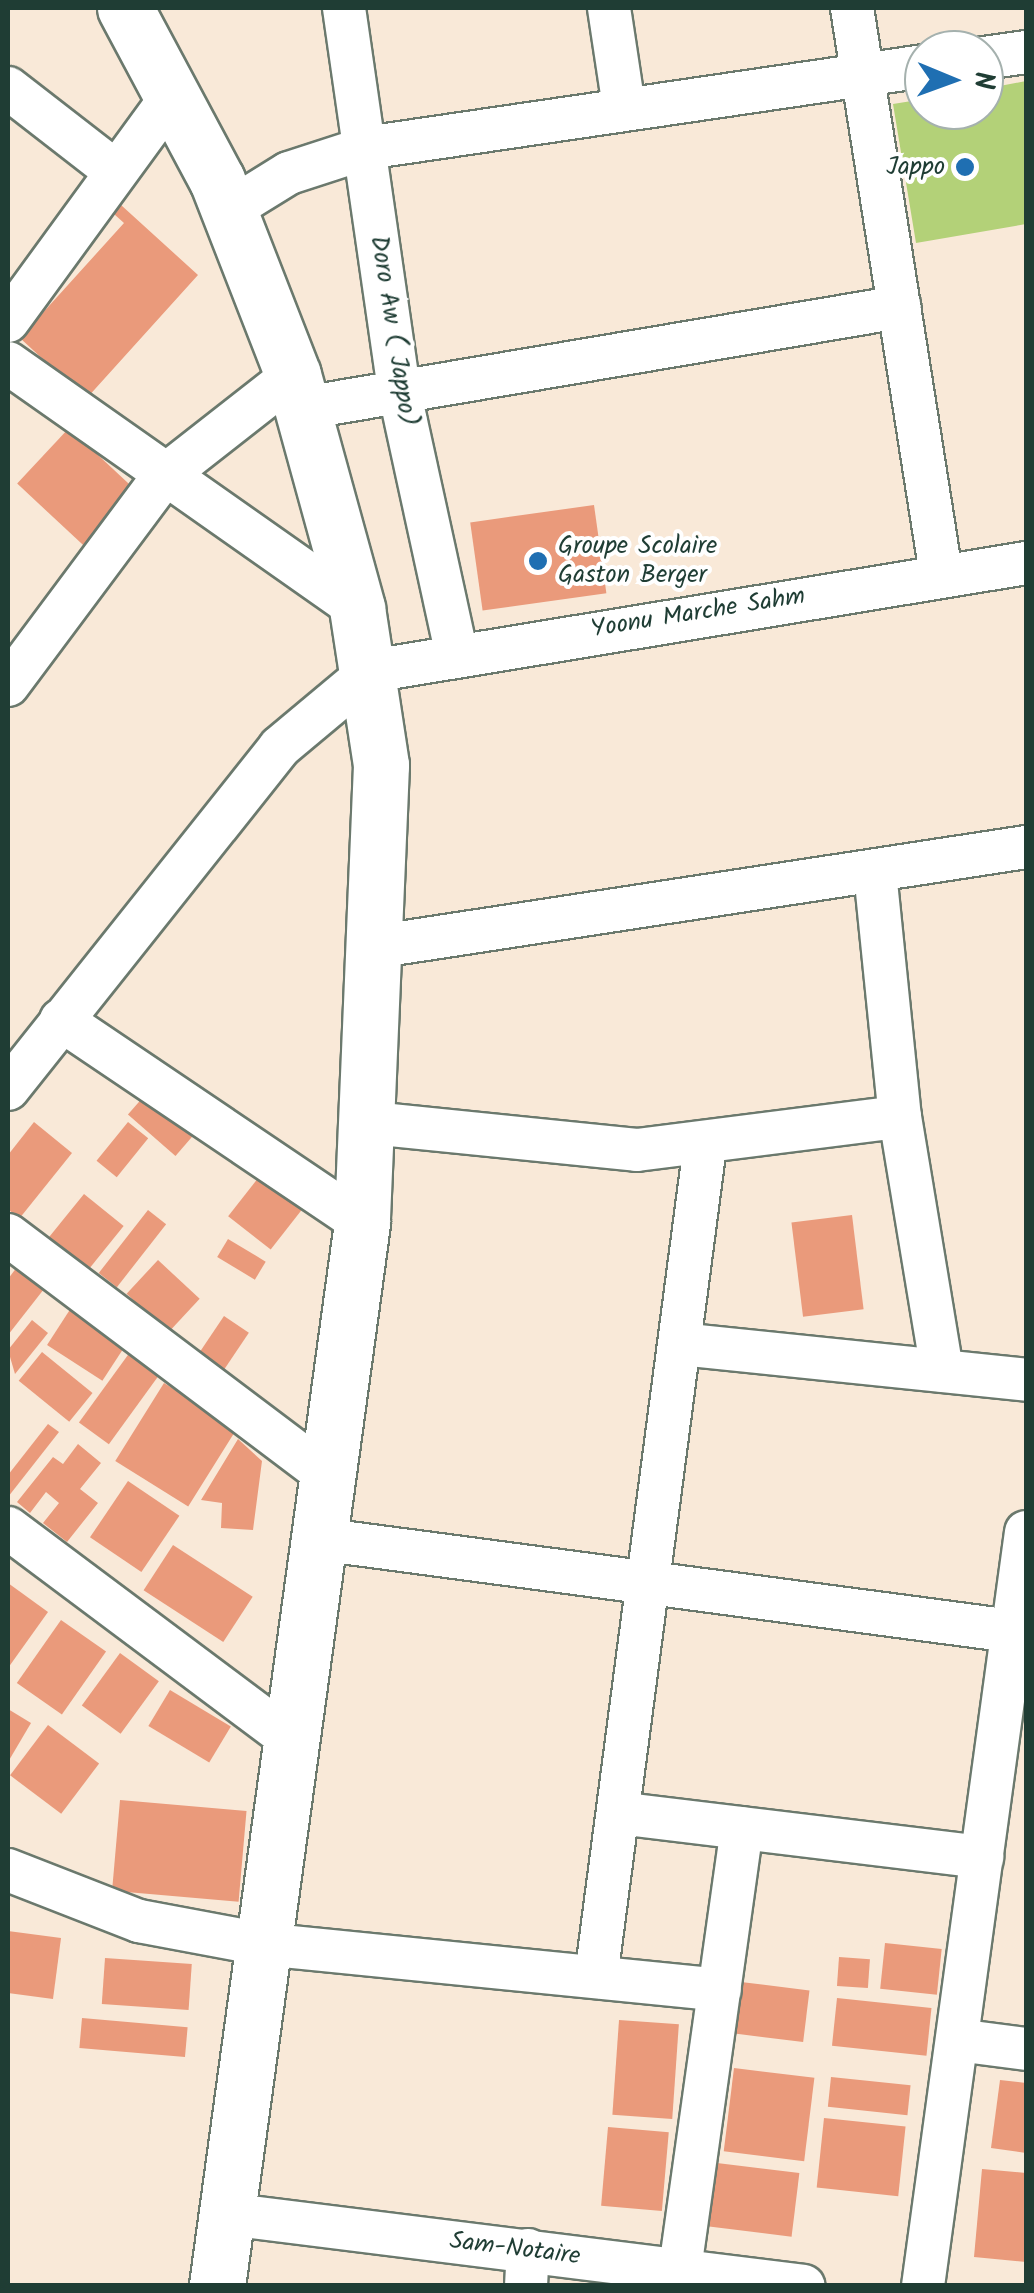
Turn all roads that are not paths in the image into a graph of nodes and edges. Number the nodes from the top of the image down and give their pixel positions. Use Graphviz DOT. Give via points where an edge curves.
graph roads {
  1 [pos="344,8"];
  2 [pos="609,8"];
  3 [pos="852,8"];
  4 [pos="139,16"];
  5 [pos="904,69"];
  6 [pos="862,75"];
  7 [pos="8,88"];
  8 [pos="175,92"];
  9 [pos="624,107"];
  10 [pos="366,148"];
  11 [pos="115,172"];
  12 [pos="230,210"];
  13 [pos="898,307"];
  14 [pos="8,320"];
  15 [pos="8,362"];
  16 [pos="398,385"];
  17 [pos="299,392"];
  18 [pos="163,477"];
  19 [pos="1026,563"];
  20 [pos="942,574"];
  21 [pos="357,608"];
  22 [pos="456,651"];
  23 [pos="371,671"];
  24 [pos="8,685"];
  25 [pos="1026,847"];
  26 [pos="875,872"];
  27 [pos="380,946"];
  28 [pos="61,1020"];
  29 [pos="8,1089"];
  30 [pos="900,1117"];
  31 [pos="372,1123"];
  32 [pos="706,1146"];
  33 [pos="362,1223"];
  34 [pos="8,1236"];
  35 [pos="680,1344"];
  36 [pos="942,1371"];
  37 [pos="1026,1380"];
  38 [pos="326,1476"];
  39 [pos="8,1528"];
  40 [pos="1026,1532"];
  41 [pos="319,1539"];
  42 [pos="648,1583"];
  43 [pos="1020,1632"];
  44 [pos="290,1740"];
  45 [pos="618,1813"];
  46 [pos="742,1828"];
  47 [pos="982,1857"];
  48 [pos="8,1870"];
  49 [pos="262,1944"];
  50 [pos="596,1977"];
  51 [pos="720,1990"];
  52 [pos="957,2040"];
  53 [pos="1026,2049"];
  54 [pos="227,2214"];
  55 [pos="527,2268"];
  56 [pos="680,2270"];
  57 [pos="217,2286"];
  58 [pos="804,2286"];
  59 [pos="923,2286"];
  1 -- 10 [label="street, Doro Aw ( Jappo)"];
  2 -- 9 [label="street"];
  3 -- 6 [label="street"];
  4 -- 8 [label="main road"];
  5 -- 6 [label="street"];
  6 -- 9 [label="street"];
  6 -- 13 [label="street"];
  7 -- 11 [label="street"];
  8 -- 11 [label="street"];
  8 -- 12 [label="main road"];
  9 -- 10 [label="street"];
  10 -- 12 [label="street" via="289,173"];
  10 -- 16 [label="street, Doro Aw ( Jappo)"];
  11 -- 14 [label="street"];
  12 -- 17 [label="main road"];
  13 -- 16 [label="street"];
  13 -- 20 [label="street"];
  15 -- 18 [label="street"];
  16 -- 17 [label="street"];
  16 -- 22 [label="street, Doro Aw ( Jappo)"];
  17 -- 18 [label="street"];
  17 -- 21 [label="main road"];
  18 -- 21 [label="street"];
  18 -- 24 [label="street"];
  19 -- 20 [label="street, Yoonu Marche Sahm"];
  20 -- 22 [label="street, Yoonu Marche Sahm"];
  21 -- 23 [label="main road"];
  22 -- 23 [label="street, Yoonu Marche Sahm"];
  23 -- 27 [label="main road" via="381,765"];
  23 -- 28 [label="street" via="280,747"];
  25 -- 26 [label="street"];
  26 -- 27 [label="street"];
  26 -- 30 [label="street"];
  27 -- 31 [label="main road"];
  28 -- 29 [label="street"];
  28 -- 33 [label="street"];
  30 -- 32 [label="street"];
  30 -- 36 [label="street"];
  31 -- 32 [label="street" via="637,1150"];
  31 -- 33 [label="main road"];
  32 -- 35 [label="street"];
  33 -- 38 [label="main road"];
  34 -- 38 [label="street"];
  35 -- 36 [label="street"];
  35 -- 42 [label="street"];
  36 -- 37 [label="street"];
  38 -- 41 [label="main road"];
  39 -- 44 [label="street"];
  40 -- 43 [label="street"];
  41 -- 42 [label="street"];
  41 -- 44 [label="main road"];
  42 -- 43 [label="street"];
  42 -- 45 [label="street"];
  43 -- 47 [label="street"];
  44 -- 49 [label="main road"];
  45 -- 46 [label="street"];
  45 -- 50 [label="street"];
  46 -- 47 [label="street"];
  46 -- 51 [label="street"];
  47 -- 52 [label="street"];
  48 -- 49 [label="street" via="139,1921"];
  49 -- 50 [label="street"];
  49 -- 54 [label="main road"];
  50 -- 51 [label="street"];
  51 -- 56 [label="street"];
  52 -- 53 [label="street"];
  52 -- 59 [label="street"];
  54 -- 55 [label="street, Sam-Notaire"];
  54 -- 57 [label="main road"];
  55 -- 56 [label="street, Sam-Notaire"];
  56 -- 58 [label="street, Sam-Notaire"];
}
